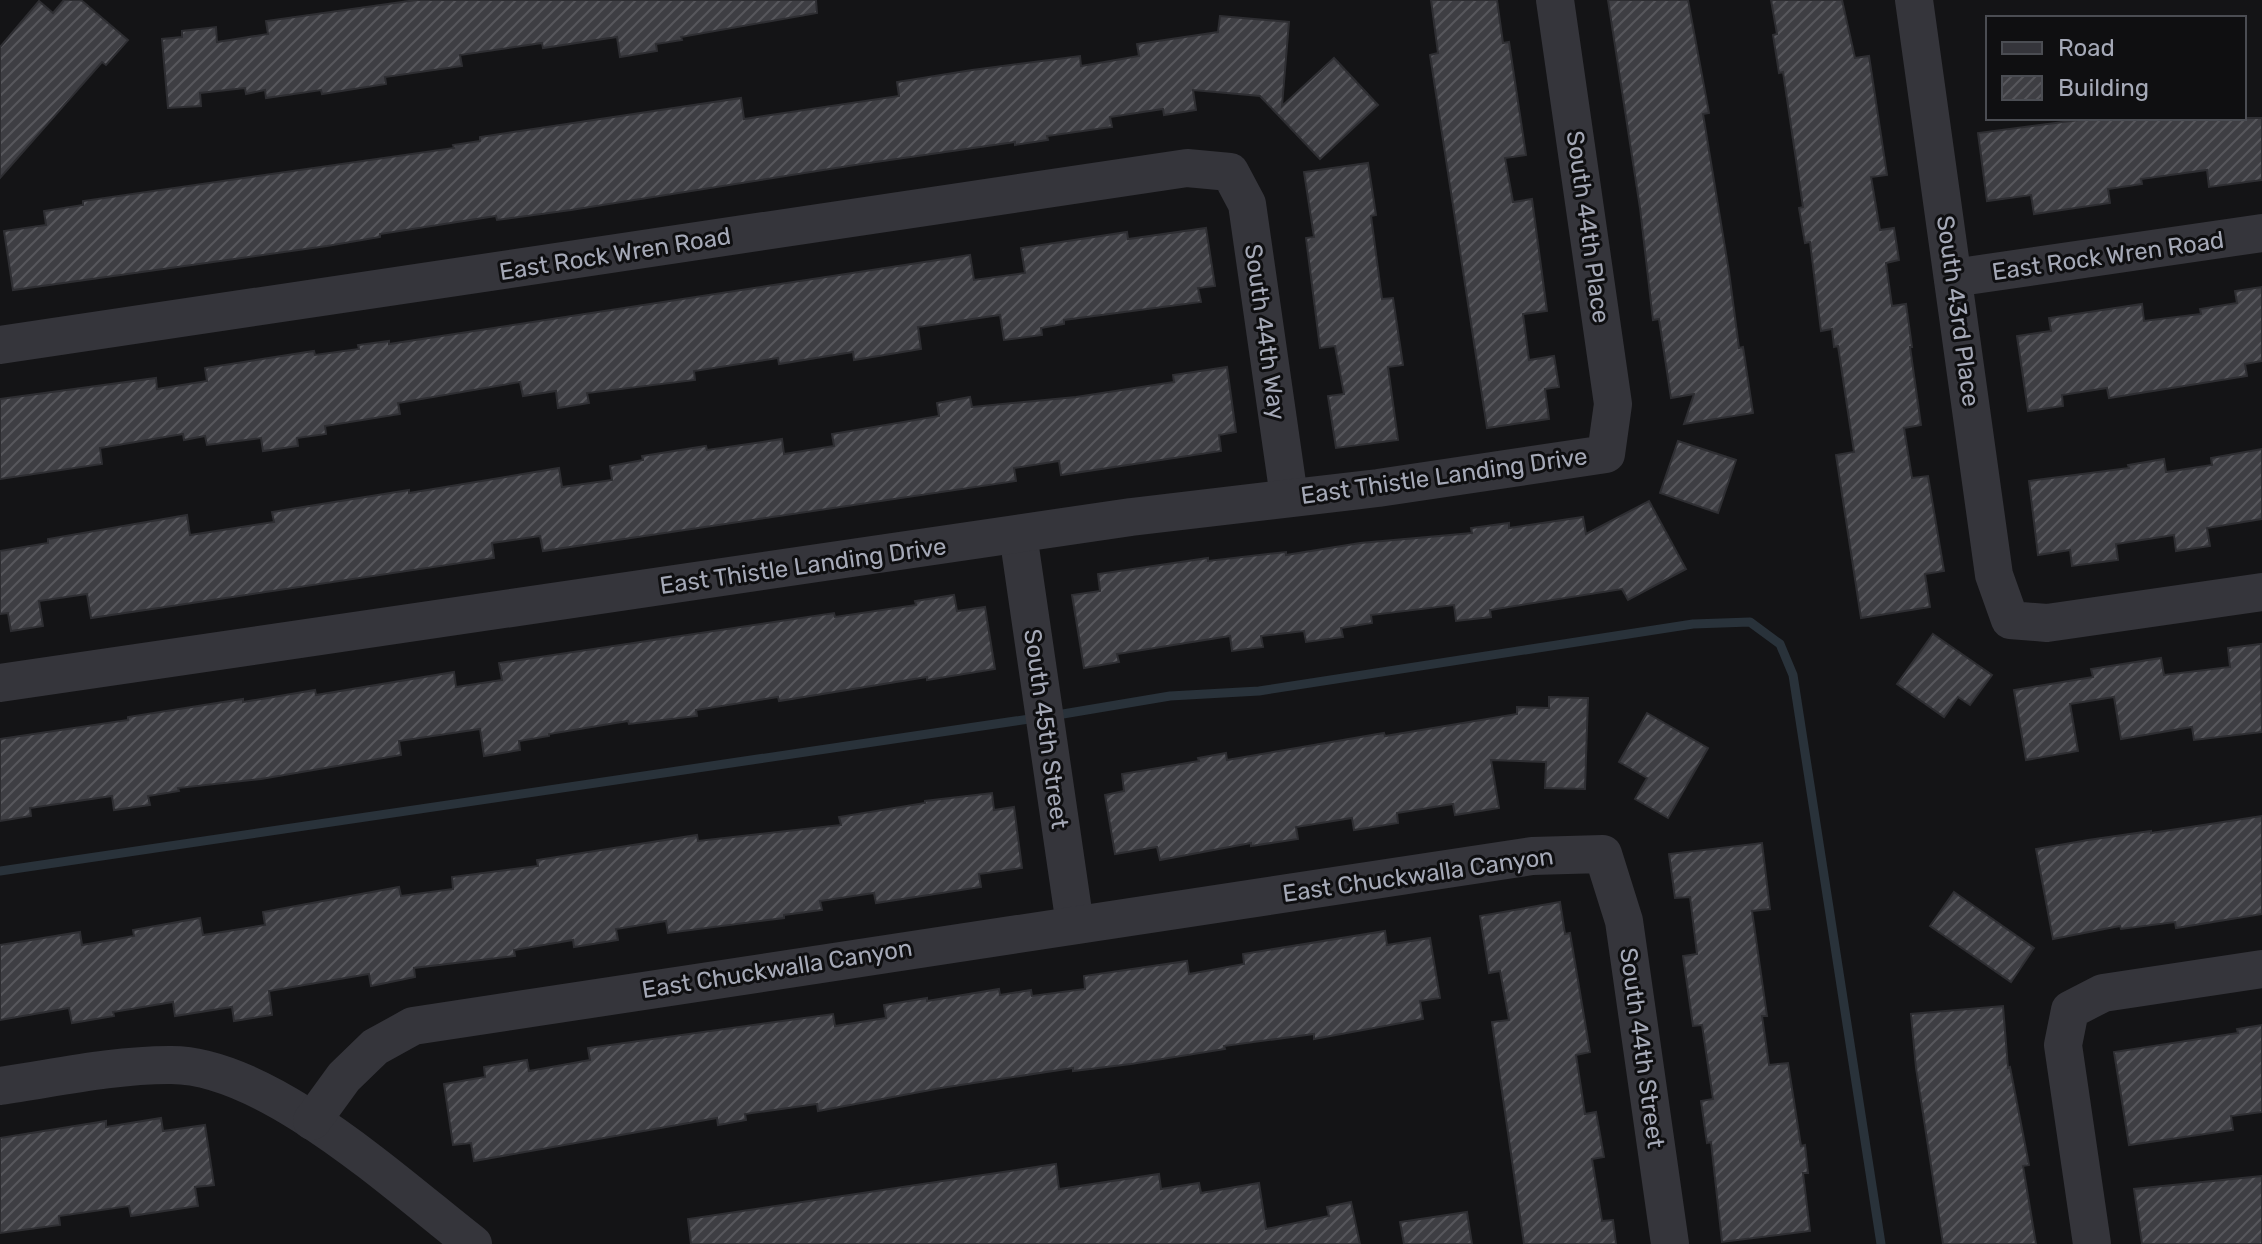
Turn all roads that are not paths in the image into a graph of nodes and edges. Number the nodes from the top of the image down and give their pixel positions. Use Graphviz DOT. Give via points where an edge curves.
graph roads {
  1 [pos="1555,0"];
  2 [pos="1914,0"];
  3 [pos="1230,172"];
  4 [pos="2262,233"];
  5 [pos="1953,278"];
  6 [pos="0,345"];
  7 [pos="1606,454"];
  8 [pos="1289,497"];
  9 [pos="1018,534"];
  10 [pos="2262,592"];
  11 [pos="0,683"];
  12 [pos="1603,854"];
  13 [pos="1075,925"];
  14 [pos="2262,969"];
  15 [pos="0,1086"];
  16 [pos="312,1121"];
  17 [pos="473,1244"];
  18 [pos="1670,1244"];
  19 [pos="2092,1244"];
  1 -- 7 [label="street, South 44th Place" via="1613,404"];
  2 -- 5 [label="street, South 43rd Place"];
  3 -- 6 [label="street, East Rock Wren Road" via="1187,168"];
  3 -- 8 [label="street, South 44th Way" via="1247,204"];
  4 -- 5 [label="street, East Rock Wren Road"];
  5 -- 10 [label="street, South 43rd Place" via="1994,575 2010,620 2047,623"];
  7 -- 8 [label="street, East Thistle Landing Drive"];
  8 -- 9 [label="street, East Thistle Landing Drive"];
  9 -- 11 [label="street, East Thistle Landing Drive"];
  9 -- 13 [label="street, South 45th Street"];
  12 -- 13 [label="street, East Chuckwalla Canyon" via="1532,856"];
  12 -- 18 [label="street, South 44th Street" via="1624,921"];
  13 -- 16 [label="street, East Chuckwalla Canyon" via="413,1026 375,1047 344,1077"];
  14 -- 19 [label="street" via="2103,993 2070,1010 2063,1045"];
  15 -- 16 [label="street" via="171,1064 223,1074 278,1097"];
  16 -- 17 [label="street"];
}
